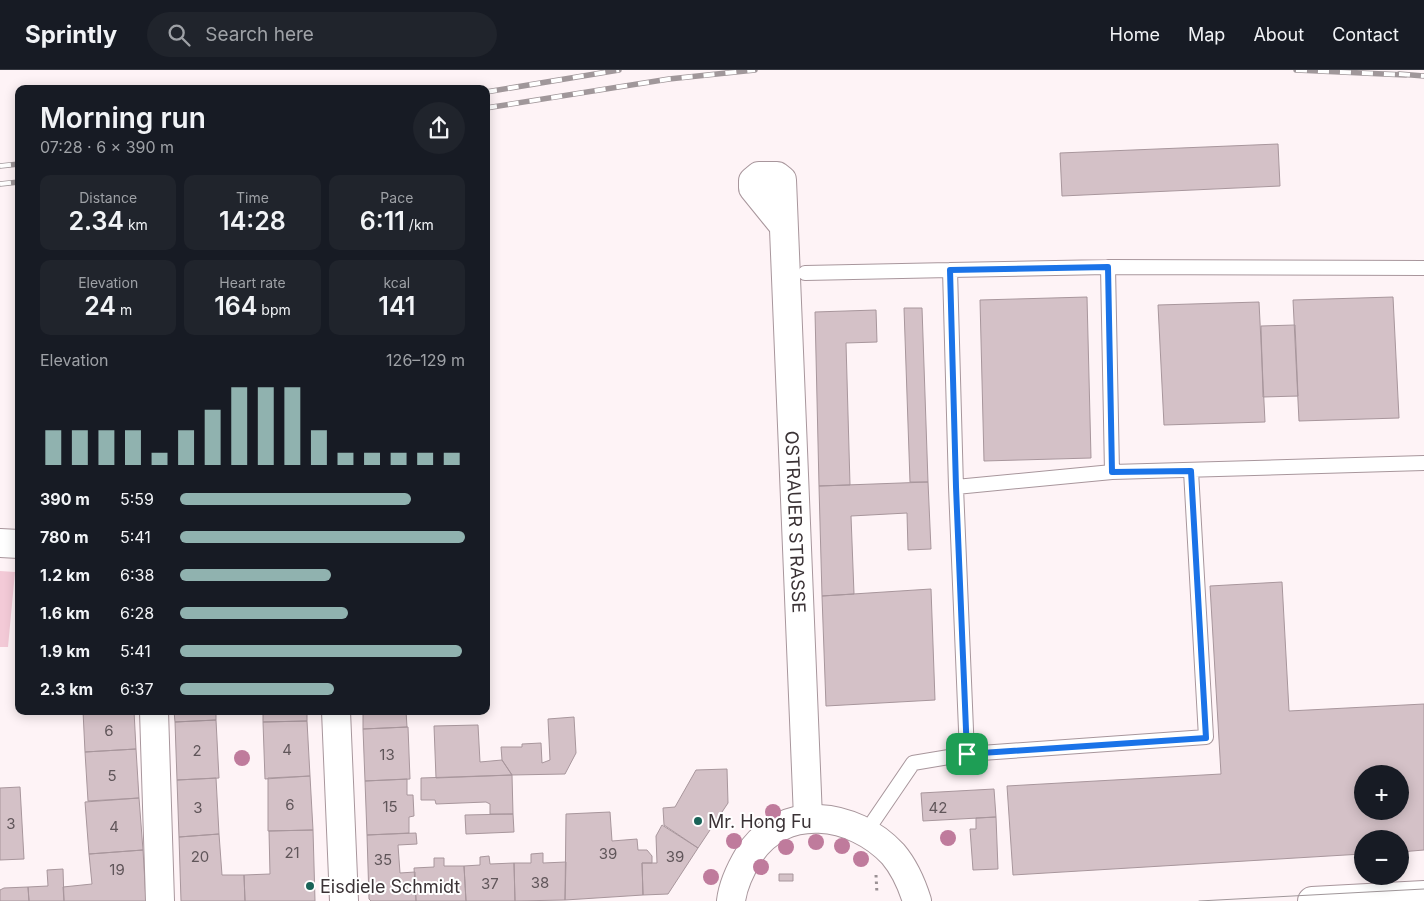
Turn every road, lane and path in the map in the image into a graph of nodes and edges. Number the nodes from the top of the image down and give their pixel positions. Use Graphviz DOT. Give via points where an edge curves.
graph roads {
  1 [pos="783,225"];
  2 [pos="1108,267"];
  3 [pos="1424,268"];
  4 [pos="950,270"];
  5 [pos="805,273"];
  6 [pos="1424,463"];
  7 [pos="1191,471"];
  8 [pos="1112,472"];
  9 [pos="956,487"];
  10 [pos="0,543"];
  11 [pos="15,544"];
  12 [pos="154,715"];
  13 [pos="336,715"];
  14 [pos="967,754"];
  15 [pos="808,818"];
  16 [pos="866,832"];
  17 [pos="875,867"];
  18 [pos="877,894"];
  19 [pos="1424,895"];
  20 [pos="160,901"];
  21 [pos="344,901"];
  22 [pos="732,901"];
  23 [pos="917,901"];
  24 [pos="1312,901"];
  1 -- 15 [label="street, OSTRAUER STRASSE"];
  2 -- 3 [label="lane"];
  2 -- 4 [label="lane"];
  2 -- 8 [label="lane"];
  4 -- 5 [label="lane"];
  4 -- 9 [label="lane"];
  6 -- 7 [label="lane"];
  7 -- 8 [label="lane"];
  7 -- 14 [label="lane" via="1206,738"];
  8 -- 9 [label="lane"];
  9 -- 14 [label="lane"];
  10 -- 11 [label="street"];
  12 -- 20 [label="street"];
  13 -- 21 [label="street"];
  14 -- 16 [label="lane" via="914,763"];
  15 -- 16 [label="street" via="837,821"];
  15 -- 22 [label="street" via="784,824 765,836 742,866 734,884"];
  16 -- 23 [label="street" via="895,856"];
  17 -- 18 [label="path"];
  19 -- 24 [label="street"];
}
